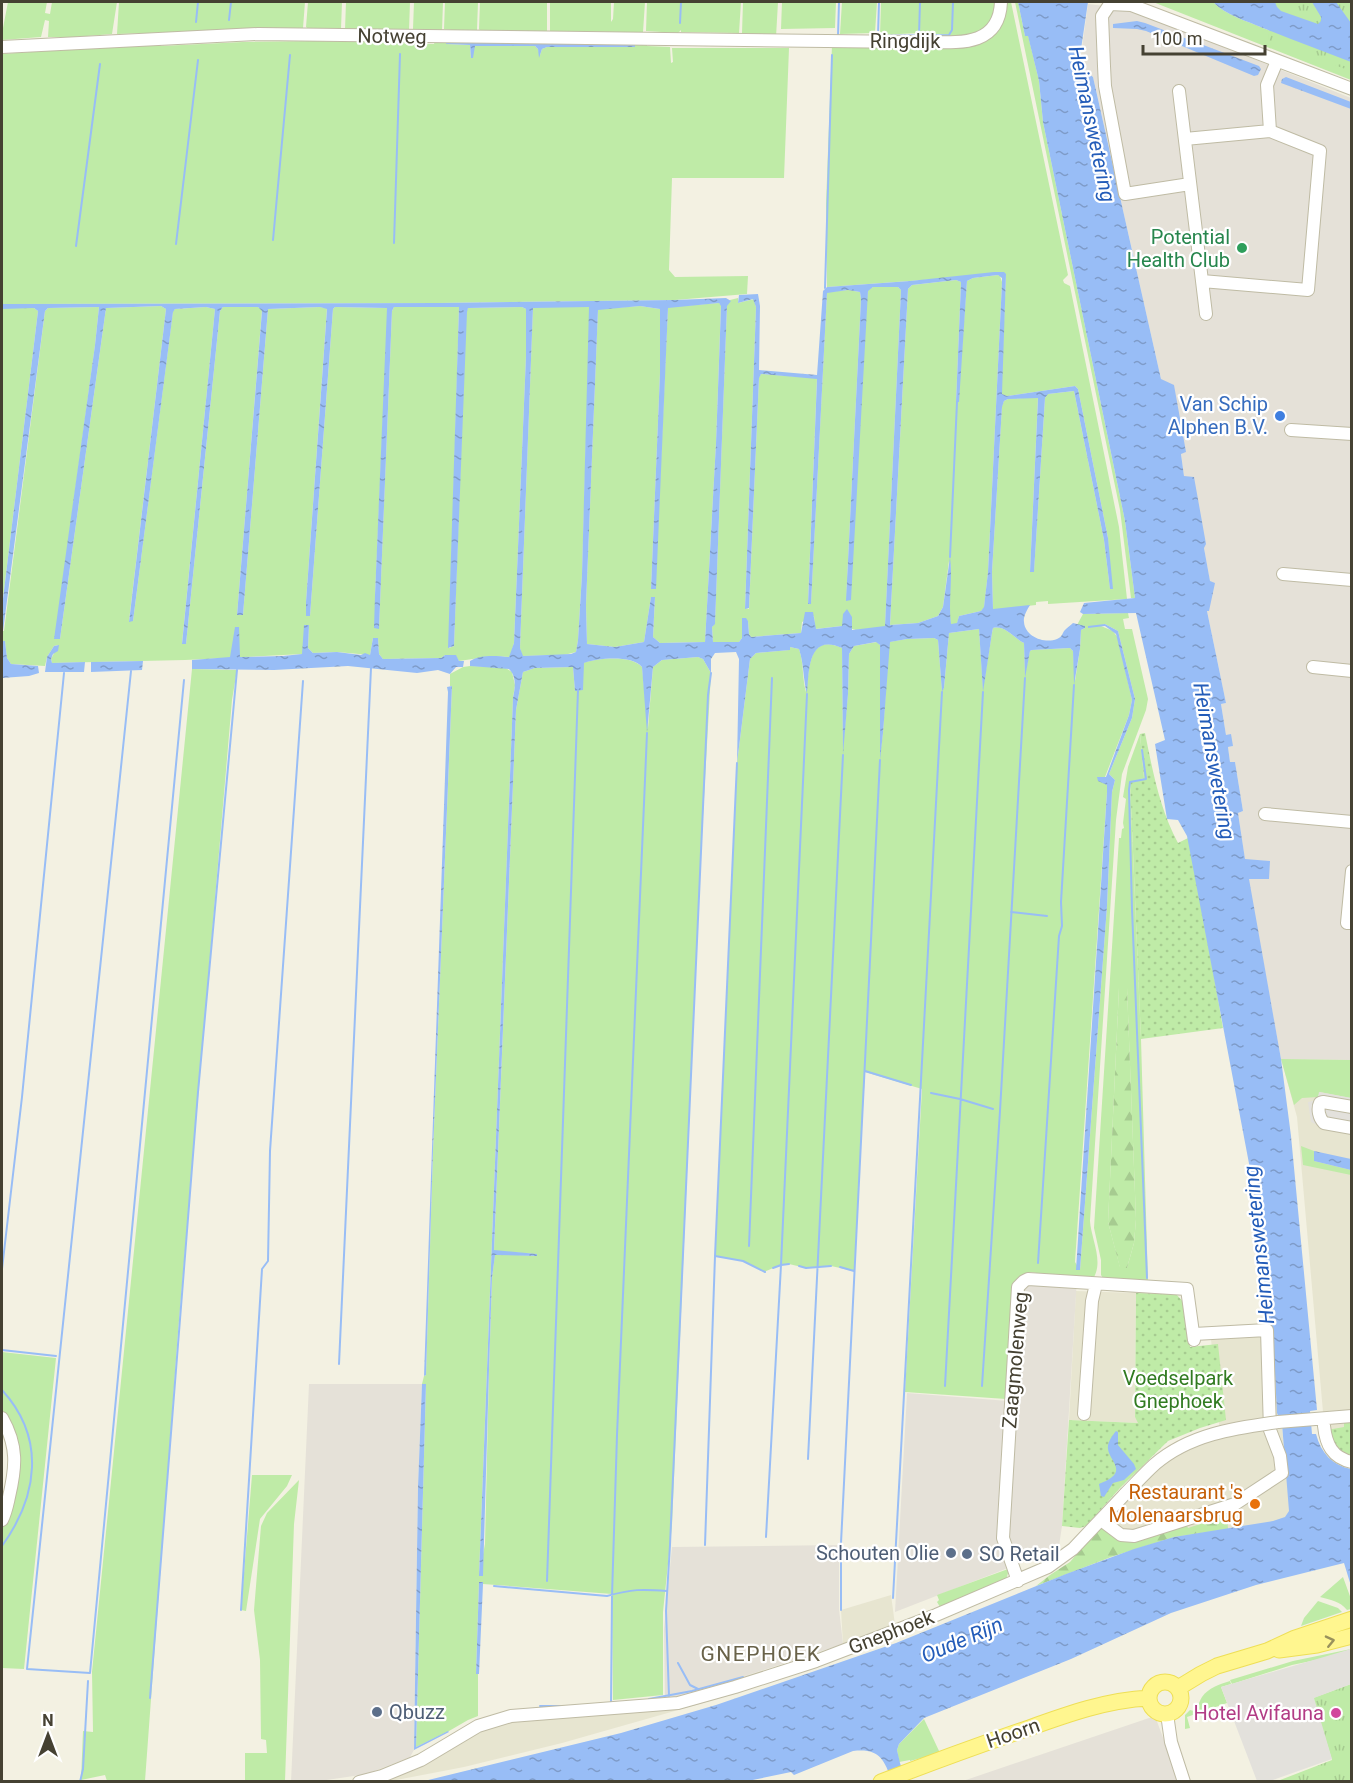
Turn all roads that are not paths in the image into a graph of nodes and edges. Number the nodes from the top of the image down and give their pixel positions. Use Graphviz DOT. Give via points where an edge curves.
graph roads {
  1 [pos="1001,2"];
  2 [pos="1149,6"];
  3 [pos="783,40"];
  4 [pos="2,47"];
  5 [pos="1277,60"];
  6 [pos="1352,89"];
  7 [pos="1179,91"];
  8 [pos="1270,131"];
  9 [pos="1185,139"];
  10 [pos="1190,184"];
  11 [pos="1202,281"];
  12 [pos="1206,314"];
  13 [pos="1291,430"];
  14 [pos="1352,434"];
  15 [pos="1283,574"];
  16 [pos="1352,580"];
  17 [pos="1313,668"];
  18 [pos="1352,671"];
  19 [pos="1265,814"];
  20 [pos="1352,822"];
  21 [pos="1352,871"];
  22 [pos="1352,923"];
  23 [pos="1352,1107"];
  24 [pos="1352,1128"];
  25 [pos="1096,1284"];
  26 [pos="1084,1414"];
  27 [pos="1352,1416"];
  28 [pos="2,1418"];
  29 [pos="1324,1426"];
  30 [pos="1352,1462"];
  31 [pos="5,1502"];
  32 [pos="2,1520"];
  33 [pos="1101,1520"];
  34 [pos="1018,1581"];
  35 [pos="1352,1619"];
  36 [pos="1352,1636"];
  37 [pos="1267,1651"];
  38 [pos="1178,1688"];
  39 [pos="1149,1698"];
  40 [pos="1167,1714"];
  41 [pos="359,1782"];
  42 [pos="881,1782"];
  43 [pos="1184,1782"];
  1 -- 3 [label="street, Ringdijk" via="992,30 969,40"];
  2 -- 5 [label="street"];
  2 -- 10 [label="street" via="1110,4 1102,16 1105,86 1125,194"];
  3 -- 4 [label="street, Notweg" via="258,34"];
  5 -- 6 [label="street"];
  5 -- 8 [label="street" via="1268,85"];
  7 -- 9 [label="street"];
  8 -- 9 [label="street"];
  8 -- 11 [label="street" via="1320,151 1308,290"];
  9 -- 10 [label="street"];
  10 -- 11 [label="street"];
  11 -- 12 [label="street"];
  13 -- 14 [label="street"];
  15 -- 16 [label="street"];
  17 -- 18 [label="street"];
  19 -- 20 [label="street"];
  21 -- 22 [label="street" via="1347,923"];
  23 -- 24 [label="street" via="1323,1102 1318,1106 1324,1123"];
  25 -- 26 [label="street"];
  25 -- 33 [label="street, Zaagmolenweg" via="1187,1290 1194,1337 1267,1330 1270,1430 1282,1473 1235,1504 1134,1536 1120,1535"];
  25 -- 34 [label="street, Zaagmolenweg" via="1028,1279 1018,1287 1003,1538"];
  27 -- 33 [label="street, Gnephoek, bridge" via="1278,1422 1225,1430 1192,1440 1156,1463"];
  28 -- 31 [label="street" via="15,1458 13,1484"];
  29 -- 30 [label="street" via="1330,1449 1339,1458"];
  31 -- 32 [label="street" via="8,1509"];
  33 -- 34 [label="street, Gnephoek" via="1067,1554"];
  34 -- 41 [label="street, Gnephoek" via="816,1661 678,1703 494,1720 421,1760"];
  35 -- 37 [label="main road"];
  37 -- 36 [label="main road, one-way"];
  37 -- 38 [label="main road" via="1217,1666"];
  38 -- 39 [label="main road" via="1171,1683 1158,1683"];
  38 -- 40 [label="main road" via="1180,1704"];
  39 -- 40 [label="main road" via="1155,1710"];
  39 -- 42 [label="main road, Hoorn" via="1109,1702 1050,1720"];
  40 -- 43 [label="street"];
}
